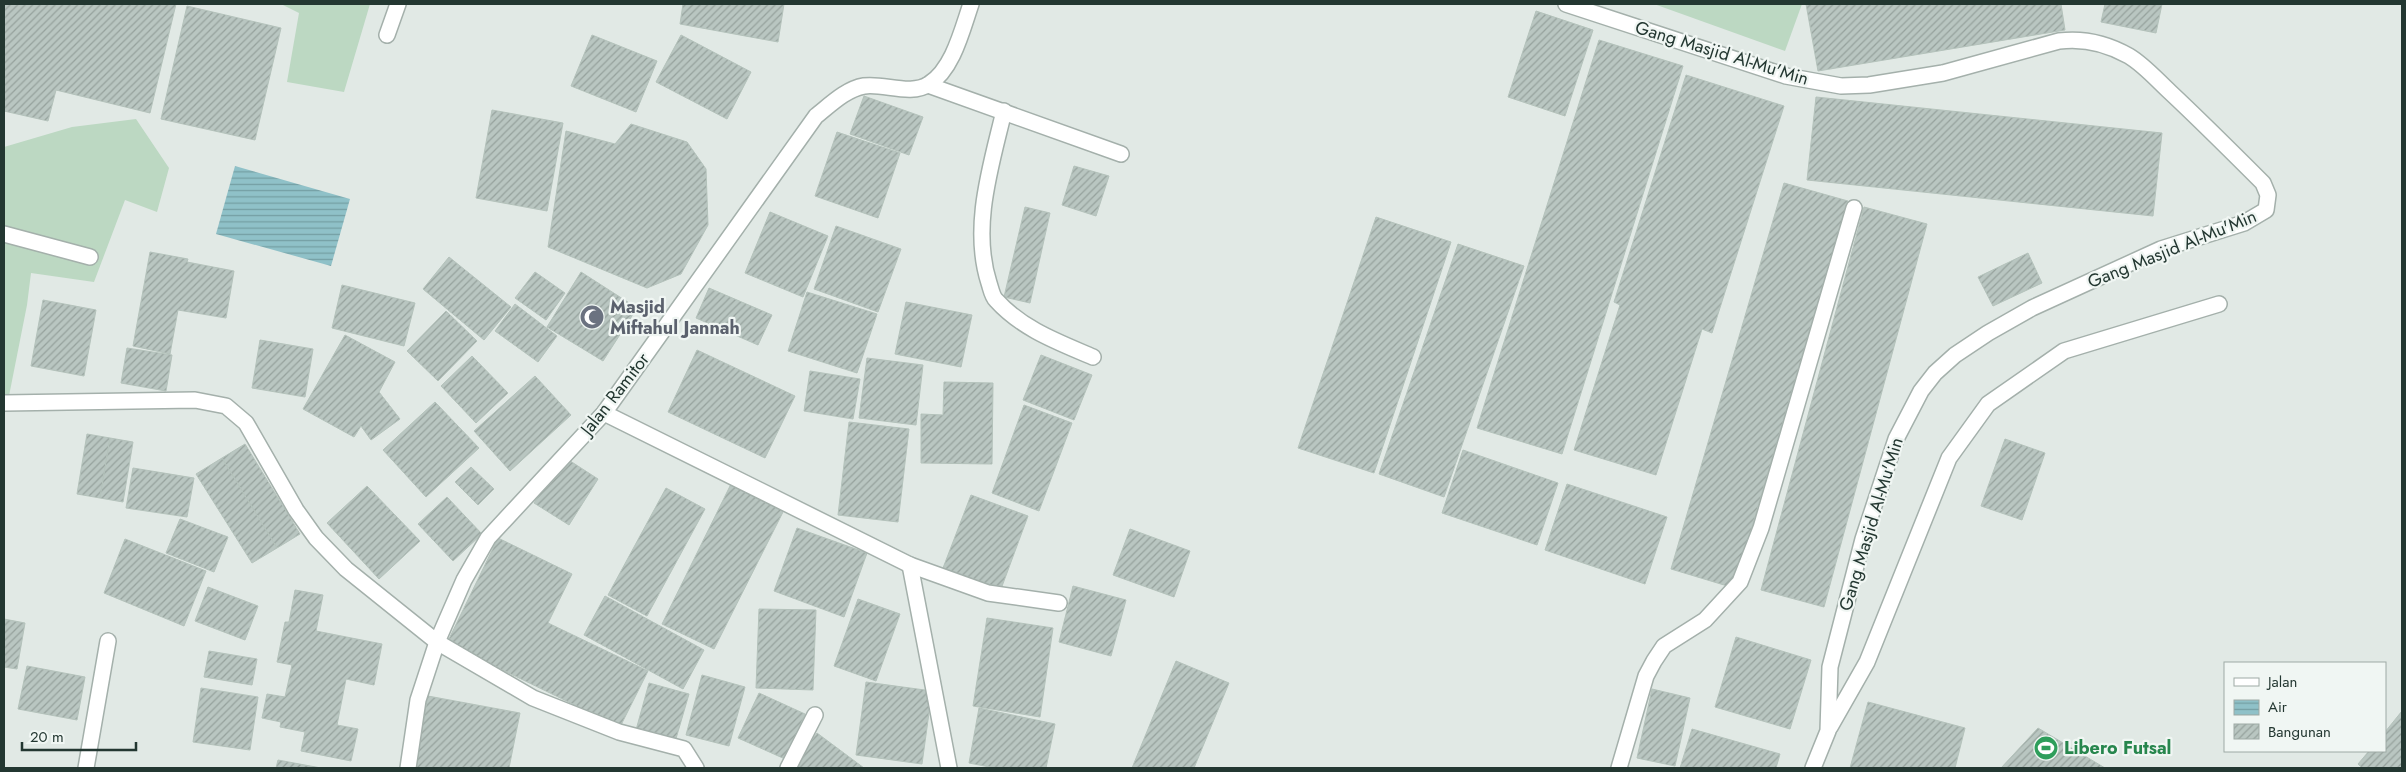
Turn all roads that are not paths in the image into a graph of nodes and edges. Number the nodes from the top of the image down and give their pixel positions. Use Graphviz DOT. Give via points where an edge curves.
graph roads {
  1 [pos="398,4"];
  2 [pos="971,4"];
  3 [pos="1566,4"];
  4 [pos="387,35"];
  5 [pos="928,85"];
  6 [pos="1004,111"];
  7 [pos="1121,154"];
  8 [pos="1854,208"];
  9 [pos="4,234"];
  10 [pos="90,257"];
  11 [pos="2219,304"];
  12 [pos="1093,357"];
  13 [pos="4,403"];
  14 [pos="604,413"];
  15 [pos="910,565"];
  16 [pos="1059,603"];
  17 [pos="108,641"];
  18 [pos="437,642"];
  19 [pos="815,715"];
  20 [pos="1828,730"];
  21 [pos="86,768"];
  22 [pos="408,768"];
  23 [pos="696,768"];
  24 [pos="788,768"];
  25 [pos="949,768"];
  26 [pos="1619,768"];
  27 [pos="1813,768"];
  1 -- 4 [label="street"];
  2 -- 5 [label="street" via="951,56 941,74"];
  3 -- 20 [label="street, Gang Masjid Al-Mu'Min" via="1786,76 1841,86 1869,85 1943,73 2059,41 2076,39 2114,48 2143,67 2207,126 2263,183 2268,195 2266,210 2260,215 2161,249 2032,308 1982,337 1935,372 1921,391 1896,439 1863,539 1830,668"];
  5 -- 6 [label="street"];
  5 -- 14 [label="street, Jalan Ramitor" via="900,88 862,86 844,94 816,116"];
  6 -- 7 [label="street"];
  6 -- 12 [label="street" via="981,228 983,266 994,299 1026,327"];
  8 -- 26 [label="street" via="1761,528 1740,582 1705,620 1664,646 1654,661 1646,676"];
  9 -- 10 [label="street"];
  11 -- 20 [label="street" via="2064,350 1988,404 1949,458 1867,662"];
  13 -- 18 [label="street" via="195,400 226,406 246,423 296,510 316,538 346,569"];
  14 -- 15 [label="street"];
  14 -- 18 [label="street, Jalan Ramitor" via="488,538 464,580"];
  15 -- 16 [label="street" via="988,593"];
  15 -- 25 [label="street"];
  17 -- 21 [label="street"];
  18 -- 22 [label="street, Jalan Ramitor" via="418,700"];
  18 -- 23 [label="street" via="533,698 619,732 684,749"];
  19 -- 24 [label="street"];
  20 -- 27 [label="street, Gang Masjid Al-Mu'Min"];
}
